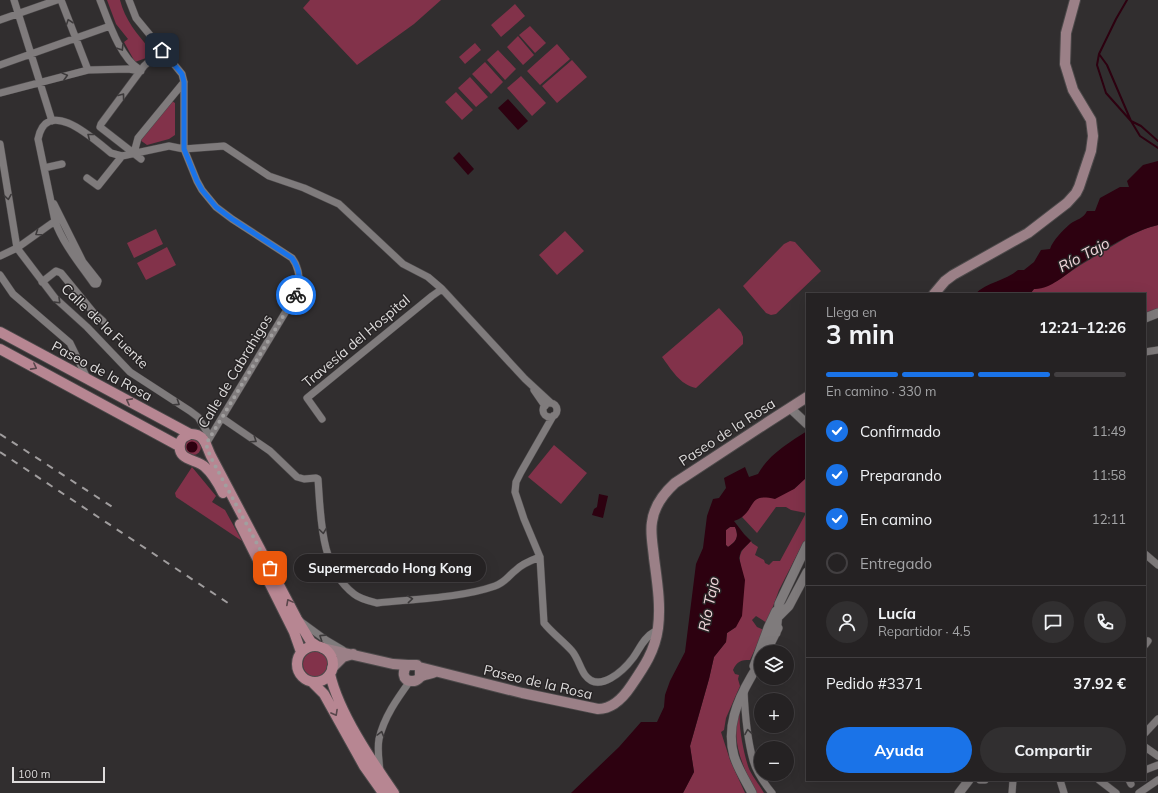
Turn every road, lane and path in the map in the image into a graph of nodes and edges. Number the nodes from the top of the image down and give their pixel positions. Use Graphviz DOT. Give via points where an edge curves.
graph roads {
  1 [pos="14,0"];
  2 [pos="57,0"];
  3 [pos="61,0"];
  4 [pos="100,0"];
  5 [pos="129,0"];
  6 [pos="1075,1"];
  7 [pos="18,14"];
  8 [pos="0,20"];
  9 [pos="110,26"];
  10 [pos="75,38"];
  11 [pos="162,50"];
  12 [pos="31,54"];
  13 [pos="0,65"];
  14 [pos="88,70"];
  15 [pos="141,71"];
  16 [pos="184,82"];
  17 [pos="41,83"];
  18 [pos="0,93"];
  19 [pos="52,121"];
  20 [pos="0,144"];
  21 [pos="184,149"];
  22 [pos="134,153"];
  23 [pos="122,156"];
  24 [pos="141,159"];
  25 [pos="62,164"];
  26 [pos="44,168"];
  27 [pos="87,178"];
  28 [pos="47,182"];
  29 [pos="55,221"];
  30 [pos="17,248"];
  31 [pos="0,256"];
  32 [pos="0,274"];
  33 [pos="42,282"];
  34 [pos="442,289"];
  35 [pos="935,293"];
  36 [pos="1158,312"];
  37 [pos="1158,317"];
  38 [pos="1146,318"];
  39 [pos="1146,318"];
  40 [pos="103,321"];
  41 [pos="0,332"];
  42 [pos="0,348"];
  43 [pos="1158,350"];
  44 [pos="1146,352"];
  45 [pos="87,378"];
  46 [pos="525,379"];
  47 [pos="806,398"];
  48 [pos="548,404"];
  49 [pos="790,408"];
  50 [pos="549,415"];
  51 [pos="322,419"];
  52 [pos="220,421"];
  53 [pos="806,423"];
  54 [pos="190,434"];
  55 [pos="205,440"];
  56 [pos="179,446"];
  57 [pos="194,460"];
  58 [pos="806,548"];
  59 [pos="1146,555"];
  60 [pos="540,557"];
  61 [pos="524,564"];
  62 [pos="1158,565"];
  63 [pos="540,567"];
  64 [pos="806,574"];
  65 [pos="779,604"];
  66 [pos="790,606"];
  67 [pos="778,617"];
  68 [pos="297,619"];
  69 [pos="772,630"];
  70 [pos="657,633"];
  71 [pos="768,645"];
  72 [pos="320,647"];
  73 [pos="301,652"];
  74 [pos="351,654"];
  75 [pos="393,664"];
  76 [pos="408,665"];
  77 [pos="331,671"];
  78 [pos="754,671"];
  79 [pos="420,672"];
  80 [pos="752,674"];
  81 [pos="407,678"];
  82 [pos="312,682"];
  83 [pos="744,691"];
  84 [pos="1158,719"];
  85 [pos="1146,732"];
  86 [pos="1146,748"];
  87 [pos="1158,756"];
  88 [pos="1158,765"];
  89 [pos="1146,770"];
  90 [pos="380,773"];
  91 [pos="1158,780"];
  92 [pos="968,781"];
  93 [pos="1013,781"];
  94 [pos="1060,781"];
  95 [pos="1100,781"];
  96 [pos="383,793"];
  97 [pos="394,793"];
  98 [pos="752,793"];
  99 [pos="772,793"];
  100 [pos="959,793"];
  101 [pos="1012,793"];
  102 [pos="1064,793"];
  103 [pos="1116,793"];
  104 [pos="1139,793"];
  1 -- 7 [label="street"];
  2 -- 7 [label="street"];
  10 -- 3 [label="street, one-way"];
  4 -- 9 [label="street"];
  5 -- 11 [label="street" via="136,18"];
  6 -- 35 [label="main road" via="1066,33 1065,64 1073,90 1091,120 1093,136 1091,151 1079,187 1067,203 1028,233 953,275"];
  7 -- 8 [label="street"];
  7 -- 12 [label="street"];
  9 -- 10 [label="street"];
  9 -- 15 [label="street, one-way" via="132,65"];
  10 -- 12 [label="street"];
  10 -- 14 [label="street"];
  11 -- 15 [label="street"];
  11 -- 16 [label="street" via="182,74"];
  12 -- 13 [label="street"];
  12 -- 17 [label="street"];
  14 -- 15 [label="street"];
  17 -- 14 [label="street, one-way"];
  22 -- 15 [label="street, one-way" via="100,127"];
  16 -- 21 [label="street"];
  16 -- 22 [label="street" via="138,138"];
  17 -- 18 [label="street"];
  17 -- 19 [label="street"];
  23 -- 19 [label="street, one-way" via="111,154 89,134 72,124 59,120"];
  19 -- 26 [label="street" via="39,132"];
  20 -- 30 [label="street, Calle de la Fuente, one-way"];
  21 -- 22 [label="street" via="169,146"];
  21 -- 34 [label="street" via="224,146 269,176 339,204 403,264 428,277"];
  21 -- 52 [label="street, Calle de Cabrahigos" via="200,186 216,207 292,258 299,275 300,288"];
  22 -- 23 [label="street"];
  22 -- 24 [label="street"];
  23 -- 27 [label="street" via="98,186"];
  25 -- 26 [label="street"];
  26 -- 28 [label="street"];
  28 -- 29 [label="street"];
  28 -- 29 [label="street" via="53,201 83,262 98,281 97,284 94,284 73,255 58,231"];
  29 -- 30 [label="street, one-way"];
  30 -- 31 [label="street"];
  30 -- 33 [label="street, Calle de la Fuente"];
  32 -- 45 [label="street" via="13,294 70,343"];
  33 -- 40 [label="street, Calle de la Fuente" via="56,271 61,273 92,312"];
  33 -- 55 [label="street, Calle de la Fuente, one-way" via="130,372 198,417"];
  34 -- 46 [label="street"];
  34 -- 51 [label="street, Travesía del Hospital" via="307,398"];
  36 -- 38 [label="street"];
  37 -- 39 [label="street"];
  41 -- 45 [label="main road, Paseo de la Rosa"];
  42 -- 56 [label="main road, Paseo de la Rosa, one-way"];
  43 -- 44 [label="street"];
  54 -- 45 [label="main road, Paseo de la Rosa, one-way"];
  46 -- 48 [label="street"];
  46 -- 48 [label="street" via="542,394"];
  47 -- 49 [label="main road, Paseo de la Rosa"];
  48 -- 50 [label="street" via="544,409"];
  48 -- 50 [label="street" via="557,407 556,414"];
  49 -- 53 [label="street"];
  49 -- 70 [label="main road, Paseo de la Rosa" via="675,483 660,501 654,512 651,532 658,588"];
  50 -- 60 [label="street" via="544,430 516,482 515,492"];
  52 -- 55 [label="street, Calle de Cabrahigos"];
  52 -- 55 [label="street"];
  52 -- 61 [label="street, one-way" via="270,451 297,477 318,480 326,551 332,567 354,595 377,603 463,594 495,586 507,580"];
  54 -- 55 [label="main road, Paseo de la Rosa"];
  54 -- 56 [label="main road" via="182,438"];
  55 -- 57 [label="main road" via="206,450 201,457"];
  68 -- 55 [label="main road, Paseo de la Rosa, one-way"];
  56 -- 57 [label="main road, Paseo de la Rosa" via="184,457"];
  57 -- 73 [label="main road, Paseo de la Rosa" via="207,468 217,482 294,632"];
  58 -- 65 [label="street"];
  59 -- 62 [label="street"];
  60 -- 61 [label="street"];
  60 -- 63 [label="street"];
  61 -- 63 [label="street"];
  63 -- 70 [label="street" via="544,623 574,653 586,677 592,682 608,681 625,667 650,634"];
  64 -- 66 [label="street"];
  65 -- 67 [label="street"];
  65 -- 69 [label="street"];
  66 -- 67 [label="street"];
  66 -- 69 [label="street"];
  67 -- 69 [label="street"];
  68 -- 72 [label="main road, Paseo de la Rosa" via="311,642"];
  74 -- 68 [label="street, Paseo de la Rosa, one-way"];
  69 -- 71 [label="street"];
  69 -- 80 [label="street"];
  70 -- 79 [label="main road, Paseo de la Rosa" via="648,660 626,693 604,709 522,693 436,672"];
  72 -- 73 [label="main road" via="311,646"];
  72 -- 74 [label="main road, Paseo de la Rosa"];
  72 -- 77 [label="main road" via="331,657"];
  73 -- 82 [label="main road" via="297,668 303,678"];
  74 -- 75 [label="main road, Paseo de la Rosa"];
  74 -- 77 [label="main road" via="343,657"];
  75 -- 76 [label="main road, Paseo de la Rosa"];
  75 -- 81 [label="main road"];
  76 -- 79 [label="main road, Paseo de la Rosa" via="414,664"];
  76 -- 81 [label="main road" via="404,669"];
  77 -- 82 [label="main road" via="322,680"];
  77 -- 90 [label="main road" via="333,689 342,708"];
  78 -- 80 [label="street"];
  79 -- 81 [label="main road, Paseo de la Rosa" via="416,681"];
  80 -- 83 [label="street"];
  90 -- 81 [label="street, one-way" via="378,755 382,728"];
  82 -- 96 [label="main road, one-way" via="324,694 364,766"];
  83 -- 98 [label="street" via="733,719 732,742 734,757"];
  99 -- 83 [label="street, one-way" via="753,761"];
  84 -- 85 [label="street"];
  86 -- 87 [label="street"];
  88 -- 89 [label="street"];
  90 -- 97 [label="main road"];
  91 -- 104 [label="street"];
  92 -- 100 [label="street"];
  93 -- 101 [label="street"];
  94 -- 102 [label="street"];
  95 -- 103 [label="street"];
}
